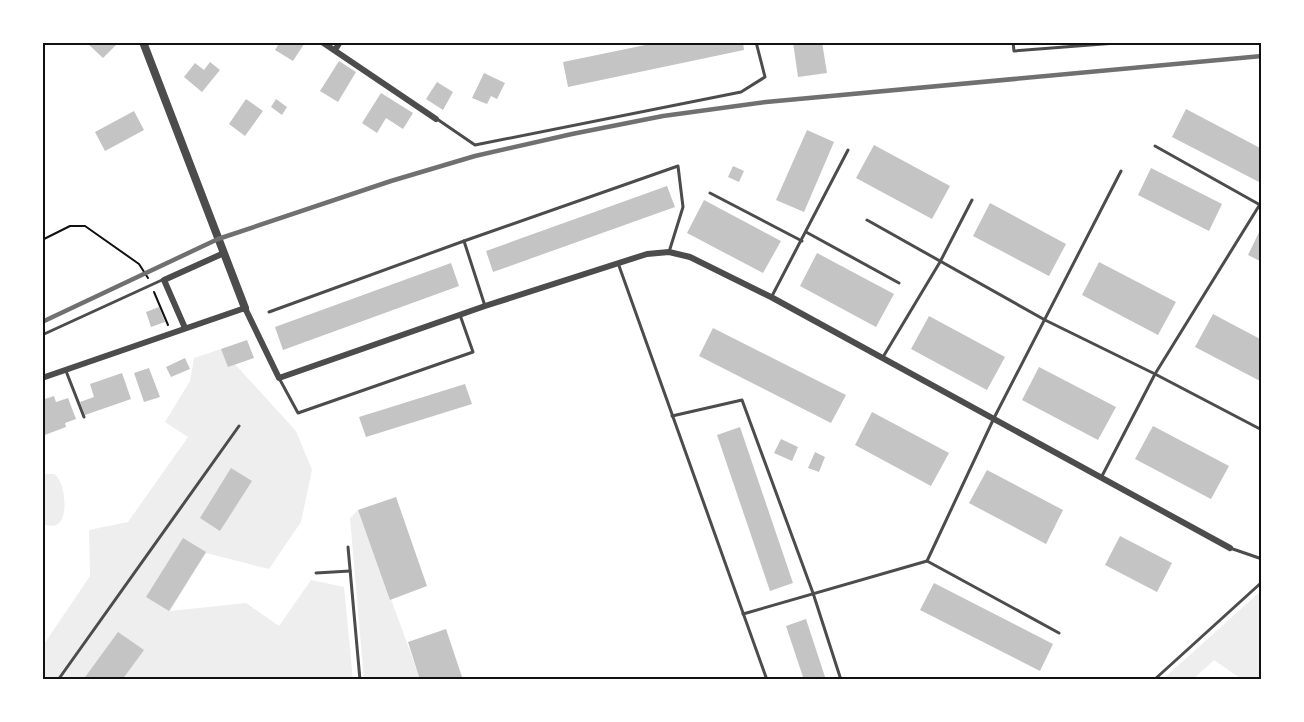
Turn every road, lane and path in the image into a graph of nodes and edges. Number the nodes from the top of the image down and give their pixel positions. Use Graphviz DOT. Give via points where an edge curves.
graph roads {
  1 [pos="143,42"];
  2 [pos="322,42"];
  3 [pos="340,42"];
  4 [pos="756,42"];
  5 [pos="1013,42"];
  6 [pos="1129,42"];
  7 [pos="335,50"];
  8 [pos="436,118"];
  9 [pos="1155,146"];
  10 [pos="848,150"];
  11 [pos="1121,171"];
  12 [pos="710,194"];
  13 [pos="972,200"];
  14 [pos="1261,204"];
  15 [pos="867,220"];
  16 [pos="806,232"];
  17 [pos="42,240"];
  18 [pos="464,241"];
  19 [pos="802,241"];
  20 [pos="669,252"];
  21 [pos="224,253"];
  22 [pos="940,262"];
  23 [pos="618,263"];
  24 [pos="164,279"];
  25 [pos="899,284"];
  26 [pos="151,285"];
  27 [pos="771,297"];
  28 [pos="485,306"];
  29 [pos="245,308"];
  30 [pos="269,312"];
  31 [pos="460,315"];
  32 [pos="1046,320"];
  33 [pos="186,328"];
  34 [pos="172,333"];
  35 [pos="42,335"];
  36 [pos="882,359"];
  37 [pos="66,370"];
  38 [pos="1155,374"];
  39 [pos="42,378"];
  40 [pos="279,378"];
  41 [pos="672,416"];
  42 [pos="84,417"];
  43 [pos="994,418"];
  44 [pos="239,426"];
  45 [pos="1262,430"];
  46 [pos="1101,478"];
  47 [pos="348,547"];
  48 [pos="1230,548"];
  49 [pos="1262,559"];
  50 [pos="927,561"];
  51 [pos="350,571"];
  52 [pos="316,573"];
  53 [pos="1262,582"];
  54 [pos="813,593"];
  55 [pos="743,614"];
  56 [pos="1059,633"];
  57 [pos="58,680"];
  58 [pos="360,680"];
  59 [pos="767,680"];
  60 [pos="841,680"];
  61 [pos="1154,680"];
  1 -- 21 [label="street"];
  2 -- 7 [label="street"];
  3 -- 7 [label="street"];
  4 -- 8 [label="lane" via="765,77 741,92 475,145"];
  5 -- 6 [label="lane" via="1014,51"];
  7 -- 8 [label="street"];
  9 -- 14 [label="lane"];
  10 -- 16 [label="lane"];
  11 -- 32 [label="lane"];
  12 -- 19 [label="lane"];
  13 -- 22 [label="lane"];
  14 -- 38 [label="lane"];
  15 -- 22 [label="lane"];
  16 -- 19 [label="lane"];
  16 -- 25 [label="lane"];
  17 -- 26 [label="path" via="70,226 85,226 139,264"];
  18 -- 20 [label="lane" via="678,166 684,207"];
  18 -- 28 [label="lane"];
  18 -- 30 [label="lane"];
  19 -- 27 [label="lane"];
  20 -- 23 [label="street"];
  20 -- 27 [label="street" via="690,257"];
  21 -- 24 [label="street"];
  21 -- 29 [label="street"];
  22 -- 32 [label="lane"];
  22 -- 36 [label="lane"];
  23 -- 28 [label="street"];
  23 -- 41 [label="lane"];
  24 -- 26 [label="lane"];
  24 -- 33 [label="street"];
  26 -- 34 [label="path"];
  26 -- 35 [label="lane"];
  27 -- 36 [label="street"];
  28 -- 31 [label="street"];
  29 -- 33 [label="street"];
  29 -- 40 [label="street"];
  31 -- 40 [label="street"];
  31 -- 40 [label="lane" via="473,352 298,413"];
  32 -- 38 [label="lane"];
  32 -- 43 [label="lane"];
  33 -- 34 [label="street"];
  34 -- 37 [label="street"];
  36 -- 43 [label="street"];
  37 -- 39 [label="street"];
  37 -- 42 [label="lane"];
  38 -- 45 [label="lane"];
  38 -- 46 [label="lane"];
  41 -- 54 [label="lane" via="742,400"];
  41 -- 55 [label="lane"];
  43 -- 46 [label="street"];
  43 -- 50 [label="lane"];
  44 -- 57 [label="lane"];
  46 -- 48 [label="street"];
  47 -- 51 [label="lane"];
  48 -- 49 [label="lane"];
  50 -- 54 [label="lane"];
  50 -- 56 [label="lane"];
  51 -- 52 [label="lane"];
  51 -- 58 [label="lane"];
  53 -- 61 [label="lane"];
  54 -- 55 [label="lane"];
  54 -- 60 [label="lane"];
  55 -- 59 [label="lane"];
}
